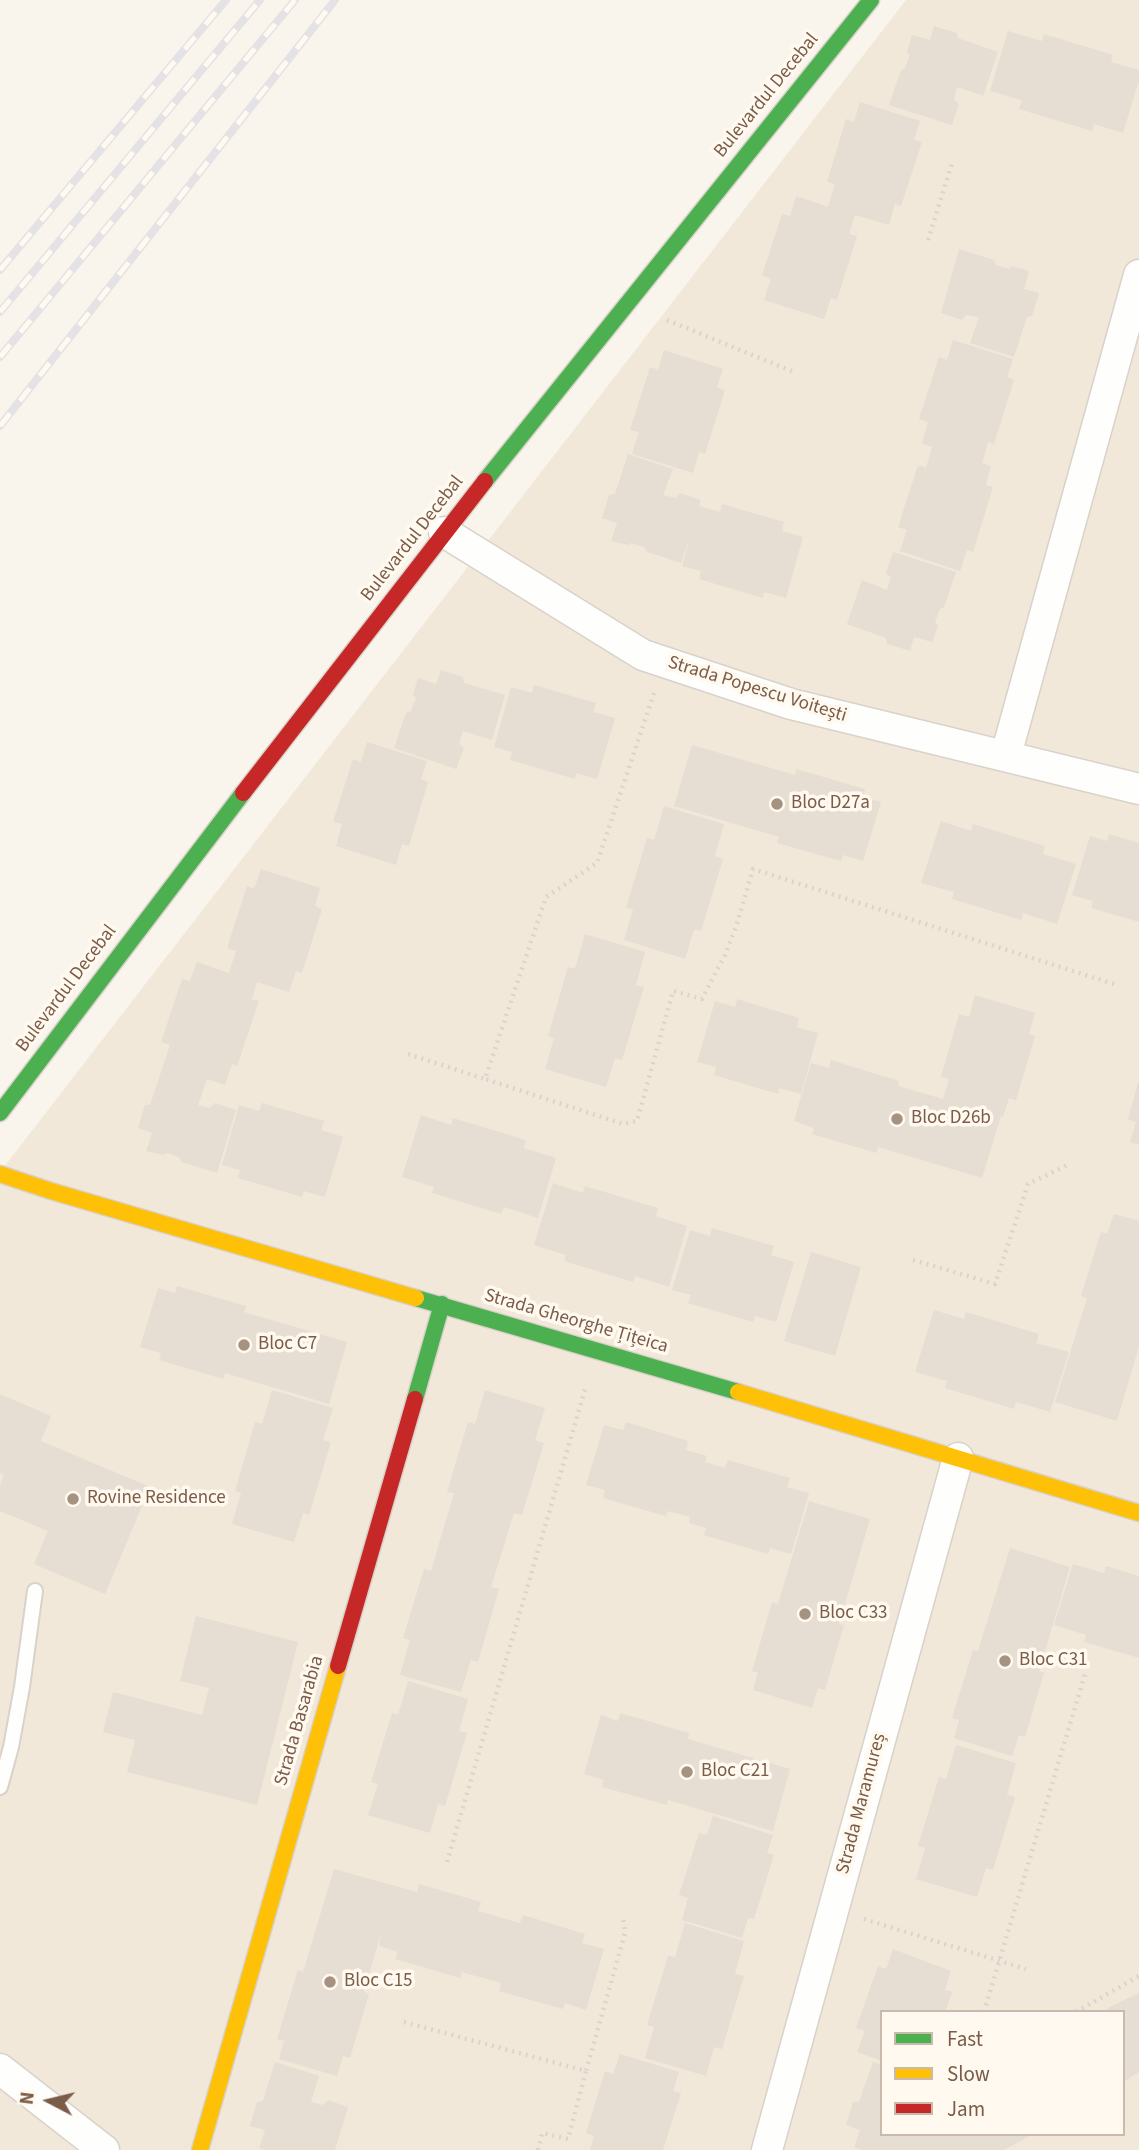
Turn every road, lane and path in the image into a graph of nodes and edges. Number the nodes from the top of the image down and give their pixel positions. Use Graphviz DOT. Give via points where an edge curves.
graph roads {
  1 [pos="871,0"];
  2 [pos="953,160"];
  3 [pos="928,240"];
  4 [pos="1139,275"];
  5 [pos="667,320"];
  6 [pos="794,372"];
  7 [pos="444,532"];
  8 [pos="664,662"];
  9 [pos="1006,755"];
  10 [pos="1139,789"];
  11 [pos="1117,985"];
  12 [pos="408,1054"];
  13 [pos="485,1079"];
  14 [pos="0,1113"];
  15 [pos="1070,1164"];
  16 [pos="0,1174"];
  17 [pos="913,1260"];
  18 [pos="442,1304"];
  19 [pos="597,1350"];
  20 [pos="958,1458"];
  21 [pos="1139,1513"];
  22 [pos="35,1591"];
  23 [pos="1086,1674"];
  24 [pos="0,1787"];
  25 [pos="447,1862"];
  26 [pos="833,1909"];
  27 [pos="623,1916"];
  28 [pos="999,1959"];
  29 [pos="1026,1969"];
  30 [pos="1139,1976"];
  31 [pos="986,2010"];
  32 [pos="1080,2010"];
  33 [pos="404,2022"];
  34 [pos="0,2069"];
  35 [pos="586,2071"];
  36 [pos="104,2150"];
  37 [pos="200,2150"];
  38 [pos="538,2150"];
  39 [pos="766,2150"];
  1 -- 7 [label="street, Bulevardul Decebal"];
  2 -- 3 [label="path"];
  4 -- 9 [label="street"];
  5 -- 6 [label="path"];
  7 -- 8 [label="street, Strada Popescu Voitești" via="643,655"];
  7 -- 14 [label="street, Bulevardul Decebal"];
  8 -- 9 [label="street, Strada Popescu Voitești" via="792,704"];
  8 -- 13 [label="path" via="597,863 546,897"];
  9 -- 10 [label="street, Strada Popescu Voitești"];
  11 -- 13 [label="path" via="753,869 725,956 702,999 673,991 637,1121 623,1124"];
  12 -- 13 [label="path"];
  15 -- 17 [label="path" via="1028,1184 995,1284"];
  16 -- 18 [label="street, Strada Gheorghe Țițeica"];
  18 -- 19 [label="street, Strada Gheorghe Țițeica"];
  18 -- 37 [label="street, Strada Basarabia"];
  19 -- 20 [label="street, Strada Gheorghe Țițeica"];
  19 -- 25 [label="path"];
  20 -- 21 [label="street, Strada Gheorghe Țițeica"];
  20 -- 26 [label="street, Strada Maramureș"];
  22 -- 24 [label="lane" via="20,1699"];
  23 -- 28 [label="path"];
  26 -- 28 [label="path"];
  26 -- 39 [label="street, Strada Maramureș"];
  27 -- 35 [label="path" via="625,1933"];
  28 -- 29 [label="path"];
  28 -- 31 [label="path"];
  30 -- 32 [label="path"];
  33 -- 35 [label="path"];
  34 -- 36 [label="street"];
  35 -- 38 [label="path" via="568,2139 542,2133"];
}
